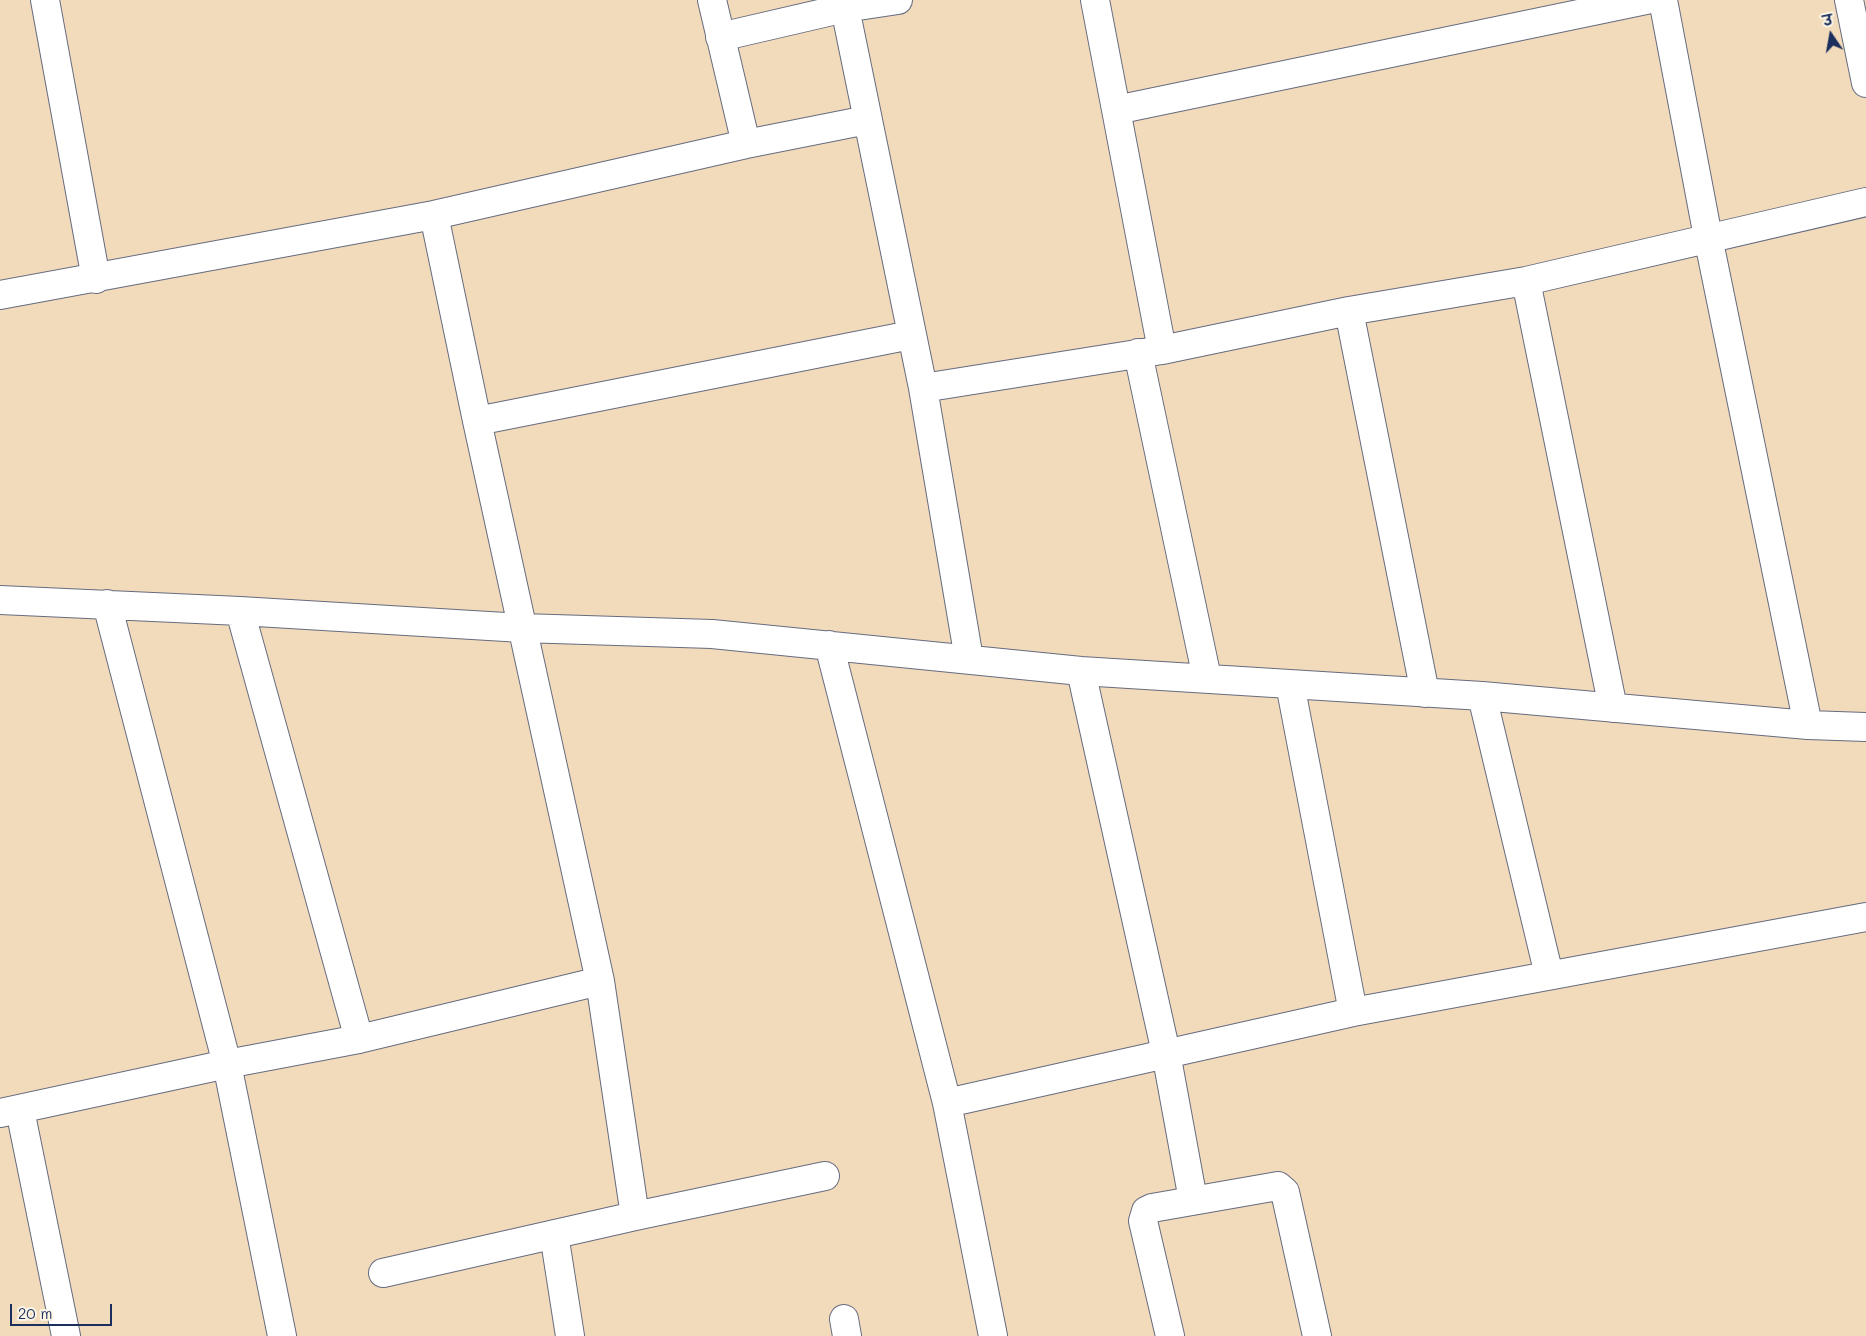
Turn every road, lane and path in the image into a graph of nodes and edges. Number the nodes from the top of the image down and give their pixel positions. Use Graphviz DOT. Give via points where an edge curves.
graph roads {
  1 [pos="45,0"];
  2 [pos="712,0"];
  3 [pos="898,0"];
  4 [pos="1095,0"];
  5 [pos="1646,0"];
  6 [pos="1663,0"];
  7 [pos="1849,0"];
  8 [pos="845,8"];
  9 [pos="720,37"];
  10 [pos="1861,44"];
  11 [pos="1866,83"];
  12 [pos="1116,110"];
  13 [pos="867,120"];
  14 [pos="746,144"];
  15 [pos="1866,202"];
  16 [pos="434,215"];
  17 [pos="1708,237"];
  18 [pos="96,279"];
  19 [pos="1526,281"];
  20 [pos="0,295"];
  21 [pos="1349,311"];
  22 [pos="911,335"];
  23 [pos="1150,351"];
  24 [pos="923,388"];
  25 [pos="477,421"];
  26 [pos="0,600"];
  27 [pos="107,604"];
  28 [pos="240,611"];
  29 [pos="522,628"];
  30 [pos="829,644"];
  31 [pos="968,659"];
  32 [pos="1081,671"];
  33 [pos="1207,678"];
  34 [pos="1290,684"];
  35 [pos="1426,693"];
  36 [pos="1482,696"];
  37 [pos="1613,708"];
  38 [pos="1808,725"];
  39 [pos="1866,727"];
  40 [pos="1866,917"];
  41 [pos="1549,975"];
  42 [pos="600,981"];
  43 [pos="1353,1012"];
  44 [pos="358,1039"];
  45 [pos="1166,1053"];
  46 [pos="227,1064"];
  47 [pos="947,1103"];
  48 [pos="10,1112"];
  49 [pos="826,1176"];
  50 [pos="1194,1200"];
  51 [pos="635,1216"];
  52 [pos="554,1234"];
  53 [pos="383,1273"];
  54 [pos="66,1336"];
  55 [pos="282,1336"];
  56 [pos="570,1336"];
  57 [pos="993,1336"];
  58 [pos="1170,1336"];
  59 [pos="1317,1336"];
  1 -- 18 [label="street"];
  2 -- 9 [label="street"];
  3 -- 8 [label="street"];
  4 -- 12 [label="street"];
  5 -- 12 [label="street"];
  6 -- 17 [label="street"];
  7 -- 10 [label="street"];
  8 -- 9 [label="street"];
  8 -- 13 [label="street"];
  9 -- 14 [label="street"];
  10 -- 11 [label="street"];
  12 -- 23 [label="street"];
  13 -- 14 [label="street"];
  13 -- 22 [label="street"];
  14 -- 16 [label="street"];
  15 -- 17 [label="street"];
  16 -- 18 [label="street"];
  16 -- 25 [label="street"];
  17 -- 19 [label="street"];
  17 -- 38 [label="street"];
  18 -- 20 [label="street"];
  19 -- 21 [label="street"];
  19 -- 37 [label="street"];
  21 -- 23 [label="street"];
  21 -- 35 [label="street"];
  22 -- 24 [label="street"];
  22 -- 25 [label="street"];
  23 -- 24 [label="street"];
  23 -- 33 [label="street"];
  24 -- 31 [label="street"];
  25 -- 29 [label="street"];
  26 -- 27 [label="street"];
  27 -- 28 [label="street"];
  27 -- 46 [label="street"];
  28 -- 29 [label="street"];
  28 -- 44 [label="street"];
  29 -- 30 [label="street" via="712,634"];
  29 -- 42 [label="street"];
  30 -- 31 [label="street"];
  30 -- 47 [label="street"];
  31 -- 32 [label="street"];
  32 -- 33 [label="street"];
  32 -- 45 [label="street"];
  33 -- 34 [label="street"];
  34 -- 35 [label="street"];
  34 -- 43 [label="street"];
  35 -- 36 [label="street"];
  36 -- 37 [label="street"];
  36 -- 41 [label="street"];
  37 -- 38 [label="street"];
  38 -- 39 [label="street"];
  40 -- 41 [label="street"];
  41 -- 43 [label="street"];
  42 -- 44 [label="street"];
  42 -- 51 [label="street"];
  43 -- 45 [label="street"];
  44 -- 46 [label="street"];
  45 -- 47 [label="street"];
  45 -- 50 [label="street"];
  46 -- 48 [label="street"];
  46 -- 55 [label="street"];
  47 -- 57 [label="street"];
  48 -- 54 [label="street"];
  49 -- 51 [label="street"];
  50 -- 58 [label="street" via="1152,1208 1144,1216"];
  50 -- 59 [label="street" via="1271,1186 1282,1188"];
  51 -- 52 [label="street"];
  52 -- 53 [label="street"];
  52 -- 56 [label="street"];
}
